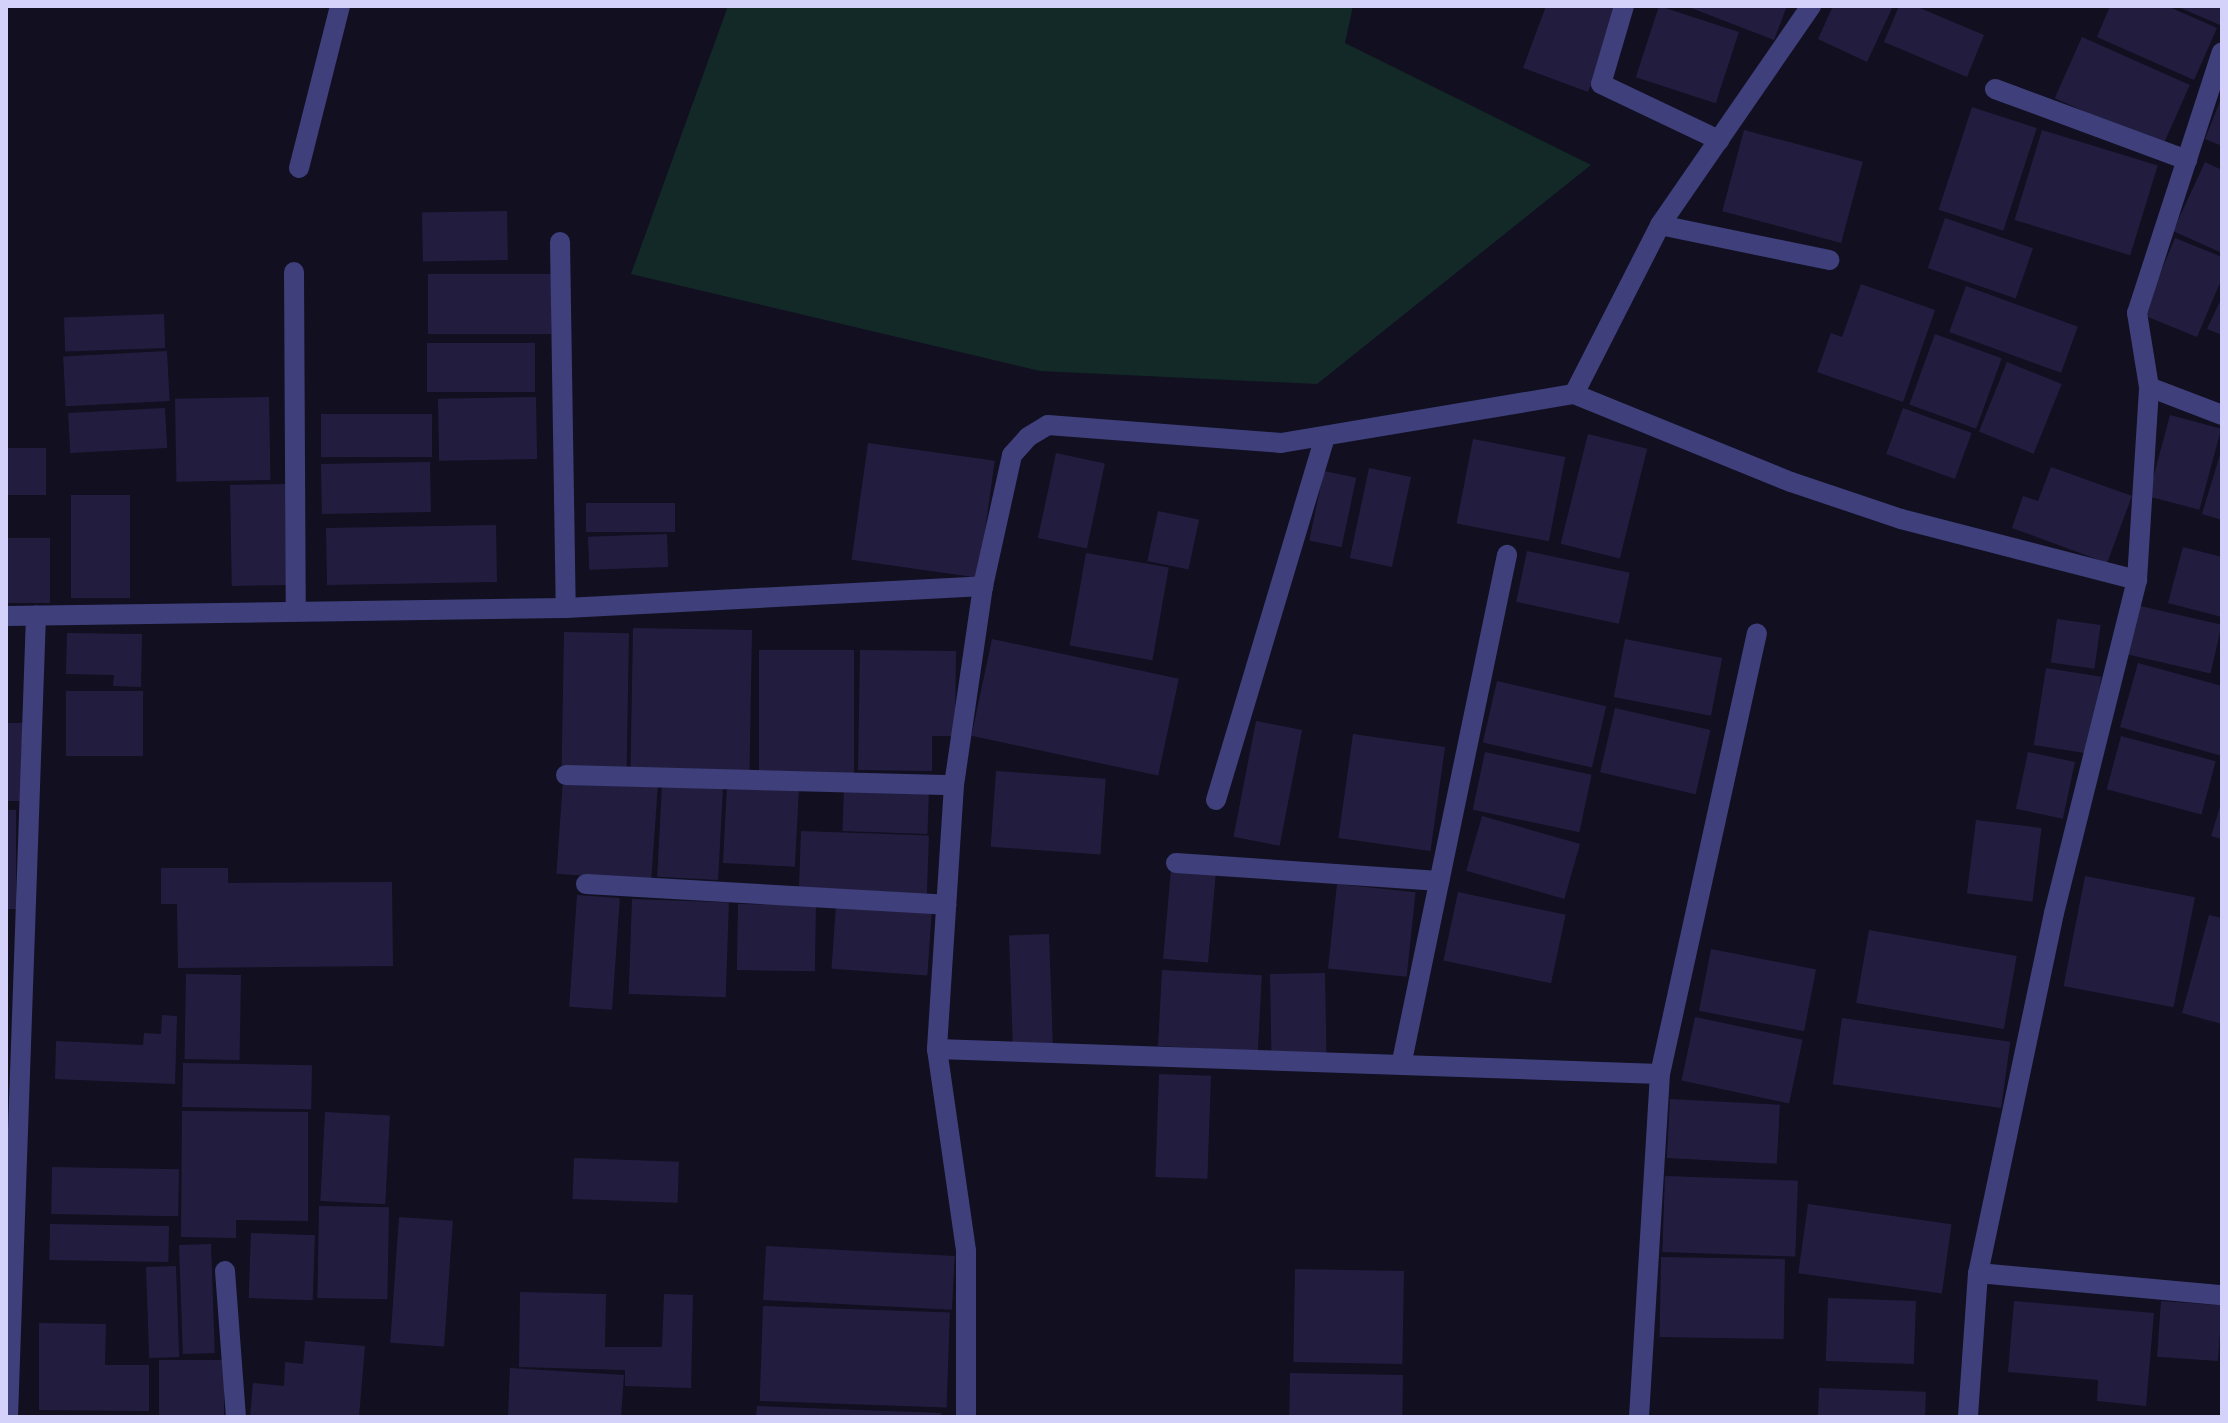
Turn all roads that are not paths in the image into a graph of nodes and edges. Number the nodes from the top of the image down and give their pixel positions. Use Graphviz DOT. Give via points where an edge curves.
graph roads {
  1 [pos="340,6"];
  2 [pos="1624,6"];
  3 [pos="1811,6"];
  4 [pos="2222,52"];
  5 [pos="1995,89"];
  6 [pos="1719,140"];
  7 [pos="2187,160"];
  8 [pos="299,168"];
  9 [pos="1660,225"];
  10 [pos="560,242"];
  11 [pos="1829,260"];
  12 [pos="294,272"];
  13 [pos="2149,387"];
  14 [pos="1574,394"];
  15 [pos="2222,415"];
  16 [pos="1325,436"];
  17 [pos="1507,555"];
  18 [pos="2137,580"];
  19 [pos="983,586"];
  20 [pos="566,608"];
  21 [pos="296,611"];
  22 [pos="36,615"];
  23 [pos="6,616"];
  24 [pos="1757,634"];
  25 [pos="566,775"];
  26 [pos="954,785"];
  27 [pos="1216,800"];
  28 [pos="1176,863"];
  29 [pos="1439,881"];
  30 [pos="586,884"];
  31 [pos="946,905"];
  32 [pos="937,1049"];
  33 [pos="1402,1061"];
  34 [pos="1660,1074"];
  35 [pos="225,1271"];
  36 [pos="1978,1273"];
  37 [pos="2222,1295"];
  38 [pos="8,1417"];
  39 [pos="236,1417"];
  40 [pos="966,1417"];
  41 [pos="1639,1417"];
  42 [pos="1968,1417"];
  1 -- 8 [label="street"];
  2 -- 6 [label="street" via="1601,84"];
  3 -- 6 [label="street"];
  4 -- 7 [label="street"];
  5 -- 7 [label="street"];
  6 -- 9 [label="street"];
  7 -- 13 [label="street" via="2137,313"];
  9 -- 11 [label="street"];
  9 -- 14 [label="street"];
  10 -- 20 [label="street"];
  12 -- 21 [label="street"];
  13 -- 15 [label="street"];
  13 -- 18 [label="street"];
  14 -- 16 [label="street"];
  14 -- 18 [label="street" via="1791,482 1901,519"];
  16 -- 19 [label="street" via="1281,443 1048,425 1012,455"];
  16 -- 27 [label="street"];
  17 -- 29 [label="street"];
  18 -- 36 [label="street" via="2054,913"];
  19 -- 20 [label="street"];
  19 -- 26 [label="street"];
  20 -- 21 [label="street"];
  21 -- 22 [label="street"];
  22 -- 23 [label="street"];
  22 -- 38 [label="street"];
  24 -- 34 [label="street"];
  25 -- 26 [label="street"];
  26 -- 31 [label="street"];
  28 -- 29 [label="street"];
  29 -- 33 [label="street"];
  30 -- 31 [label="street"];
  31 -- 32 [label="street"];
  32 -- 33 [label="street"];
  32 -- 40 [label="street" via="966,1251"];
  33 -- 34 [label="street"];
  34 -- 41 [label="street"];
  35 -- 39 [label="street"];
  36 -- 37 [label="street"];
  36 -- 42 [label="street"];
}
